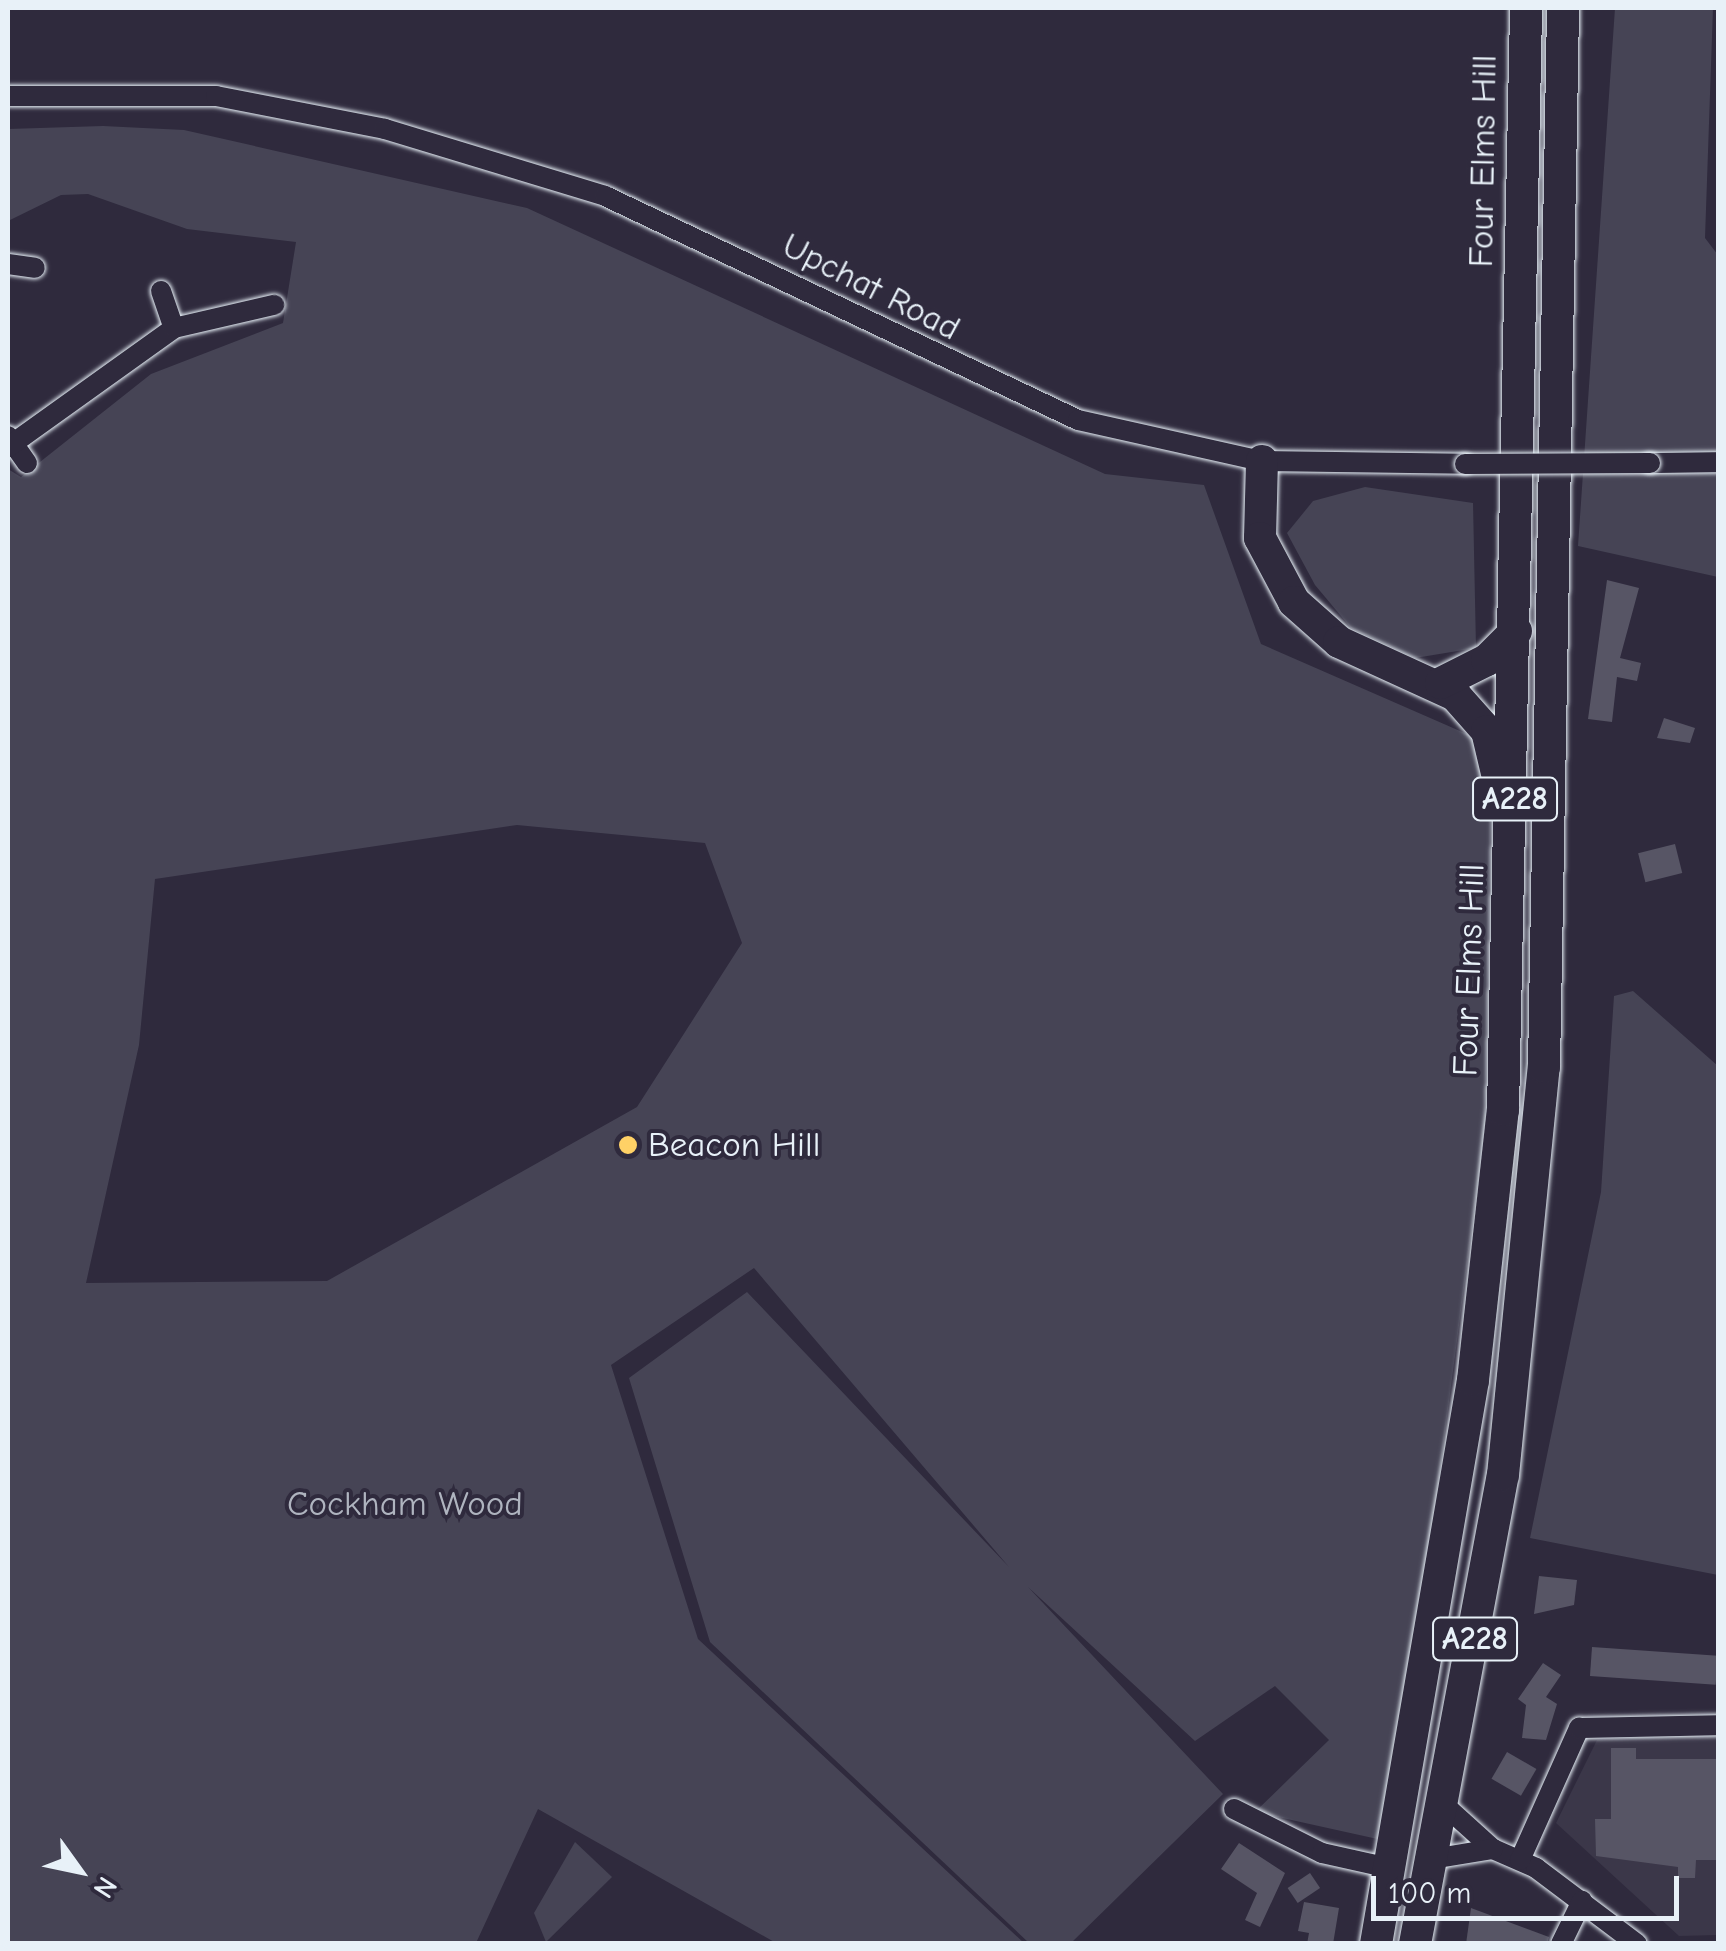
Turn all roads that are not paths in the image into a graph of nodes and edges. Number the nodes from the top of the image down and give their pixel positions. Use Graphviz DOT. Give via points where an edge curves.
graph roads {
  1 [pos="1526,8"];
  2 [pos="1563,8"];
  3 [pos="8,96"];
  4 [pos="8,264"];
  5 [pos="35,268"];
  6 [pos="161,291"];
  7 [pos="274,305"];
  8 [pos="174,328"];
  9 [pos="9,442"];
  10 [pos="1262,462"];
  11 [pos="1718,462"];
  12 [pos="26,464"];
  13 [pos="1516,631"];
  14 [pos="1441,683"];
  15 [pos="1513,864"];
  16 [pos="1718,1725"];
  17 [pos="1443,1804"];
  18 [pos="1234,1809"];
  19 [pos="1494,1849"];
  20 [pos="1432,1859"];
  21 [pos="1520,1860"];
  22 [pos="1389,1868"];
  23 [pos="1582,1901"];
  24 [pos="1376,1944"];
  25 [pos="1415,1944"];
  26 [pos="1560,1944"];
  27 [pos="1637,1944"];
  1 -- 13 [label="main road, Four Elms Hill / A228"];
  2 -- 17 [label="main road, A228" via="1544,1066 1506,1457"];
  3 -- 10 [label="street, Upchat Road" via="216,96 385,129 605,196 1078,420"];
  4 -- 5 [label="street"];
  6 -- 8 [label="street"];
  7 -- 8 [label="street"];
  8 -- 9 [label="street" via="61,417"];
  9 -- 12 [label="street"];
  10 -- 11 [label="street, Upchat Road, bridge"];
  10 -- 14 [label="main road" via="1260,538 1294,602 1339,642"];
  13 -- 14 [label="main road" via="1487,660"];
  13 -- 15 [label="main road, Four Elms Hill / A228"];
  14 -- 15 [label="main road" via="1494,747"];
  15 -- 22 [label="main road, Four Elms Hill / A228" via="1487,1268"];
  16 -- 21 [label="street" via="1579,1728"];
  17 -- 19 [label="street"];
  17 -- 20 [label="main road, A228"];
  18 -- 22 [label="street" via="1322,1853"];
  19 -- 20 [label="street"];
  19 -- 21 [label="street"];
  20 -- 25 [label="main road, A228"];
  21 -- 23 [label="street"];
  22 -- 24 [label="main road, A228"];
  23 -- 26 [label="street"];
  23 -- 27 [label="street"];
}
